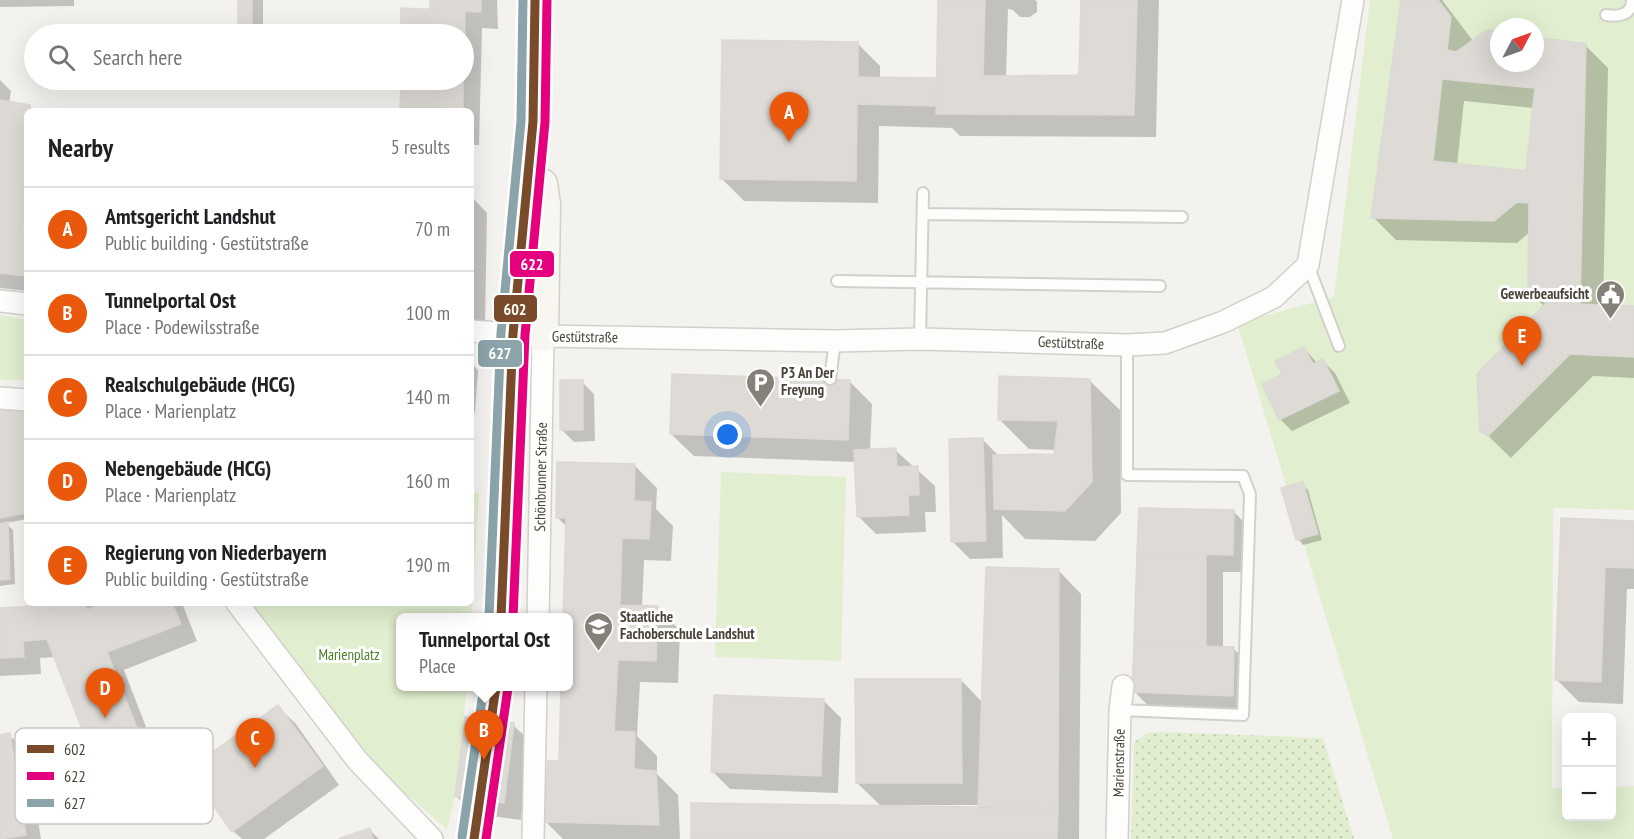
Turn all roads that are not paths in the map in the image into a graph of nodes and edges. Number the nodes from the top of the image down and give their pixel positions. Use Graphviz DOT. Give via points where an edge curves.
graph roads {
  1 [pos="535,0"];
  2 [pos="1353,0"];
  3 [pos="1632,0"];
  4 [pos="1606,15"];
  5 [pos="923,193"];
  6 [pos="923,214"];
  7 [pos="1182,217"];
  8 [pos="1308,265"];
  9 [pos="837,281"];
  10 [pos="921,282"];
  11 [pos="1160,286"];
  12 [pos="0,301"];
  13 [pos="24,304"];
  14 [pos="474,331"];
  15 [pos="528,335"];
  16 [pos="920,339"];
  17 [pos="835,341"];
  18 [pos="1127,345"];
  19 [pos="1339,346"];
  20 [pos="830,379"];
  21 [pos="0,398"];
  22 [pos="24,400"];
  23 [pos="239,606"];
  24 [pos="501,613"];
  25 [pos="538,613"];
  26 [pos="1123,686"];
  27 [pos="496,691"];
  28 [pos="536,691"];
  29 [pos="1120,710"];
  30 [pos="492,720"];
  31 [pos="432,839"];
  32 [pos="533,839"];
  33 [pos="1117,839"];
  1 -- 15 [label="main road"];
  2 -- 8 [label="street"];
  3 -- 4 [label="lane" via="1628,12"];
  5 -- 6 [label="lane"];
  6 -- 7 [label="lane"];
  6 -- 10 [label="lane"];
  8 -- 18 [label="street, Gestütstraße" via="1274,297 1223,322 1166,344"];
  8 -- 19 [label="lane"];
  9 -- 10 [label="lane"];
  10 -- 11 [label="lane"];
  10 -- 16 [label="lane"];
  12 -- 13 [label="street"];
  14 -- 15 [label="street, Gestütstraße"];
  15 -- 17 [label="street, Gestütstraße"];
  15 -- 24 [label="main road"];
  15 -- 25 [label="street, Schönbrunner Straße" via="543,377"];
  16 -- 17 [label="street, Gestütstraße"];
  16 -- 18 [label="street, Gestütstraße"];
  17 -- 20 [label="lane"];
  18 -- 29 [label="lane" via="1127,475 1243,476 1250,494 1243,715"];
  21 -- 22 [label="street"];
  23 -- 31 [label="street" via="357,760"];
  26 -- 29 [label="street, Marienstraße"];
  27 -- 30 [label="main road"];
  28 -- 32 [label="street"];
  29 -- 33 [label="street, Marienstraße"];
}
